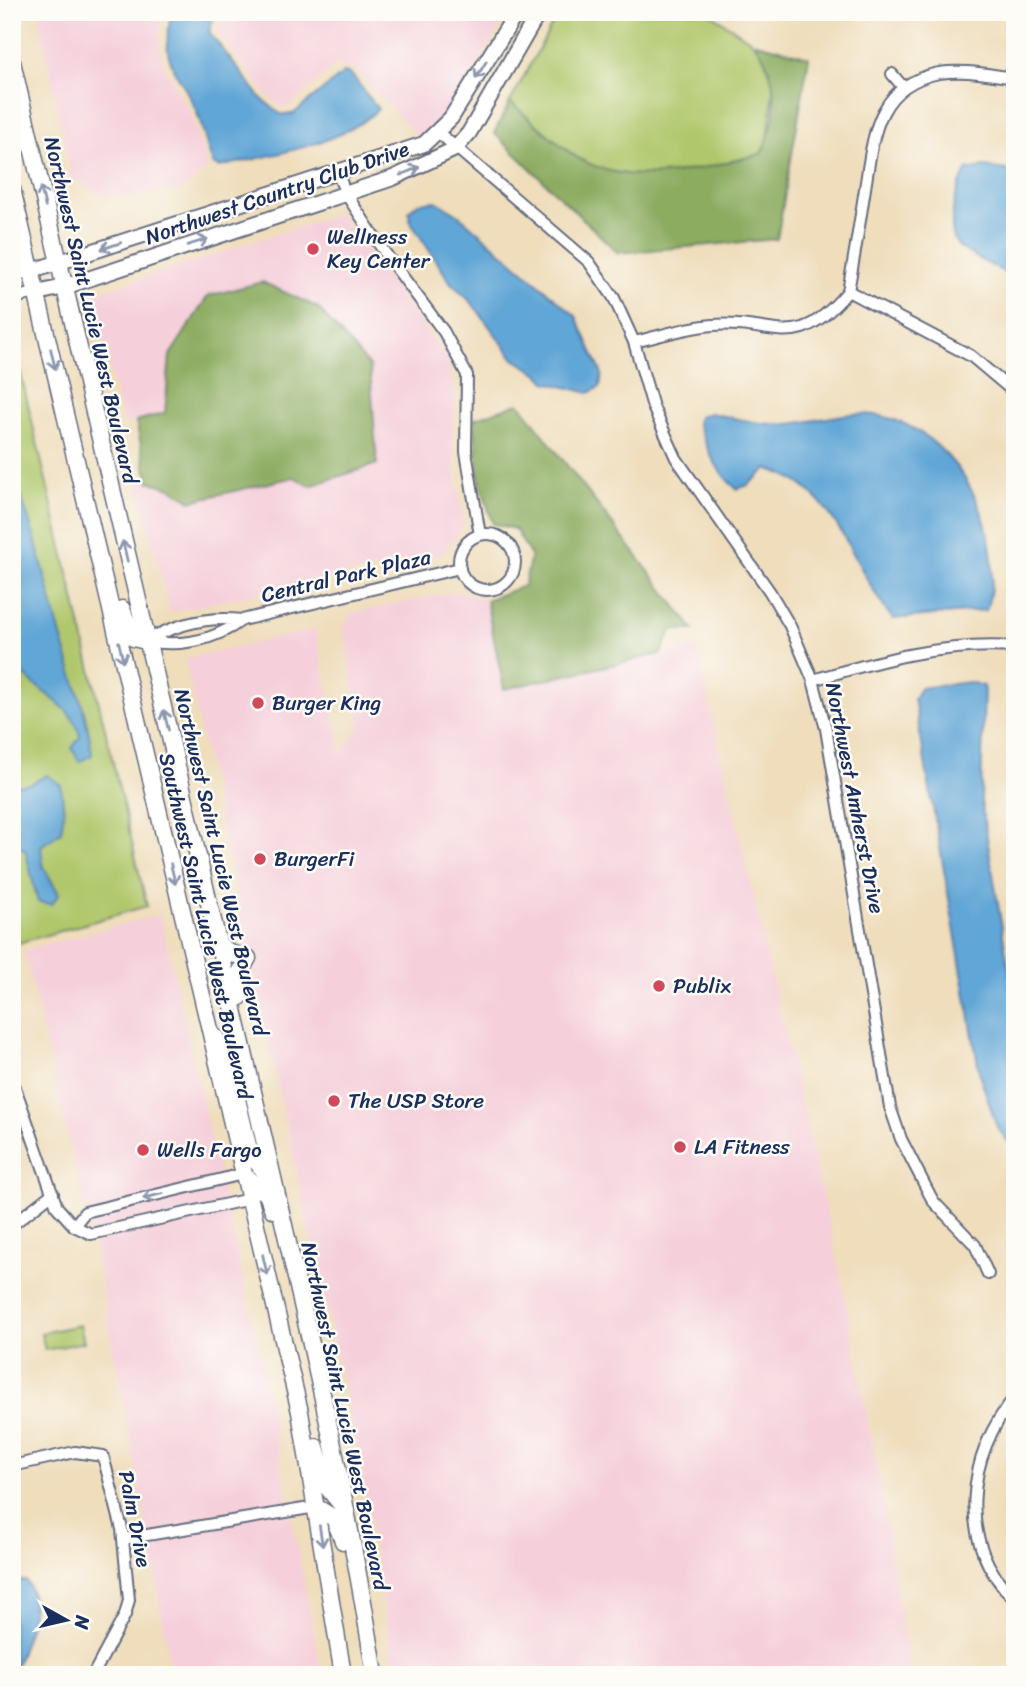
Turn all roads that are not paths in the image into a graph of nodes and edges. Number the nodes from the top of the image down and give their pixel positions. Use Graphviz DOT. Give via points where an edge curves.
graph roads {
  1 [pos="517,12"];
  2 [pos="539,12"];
  3 [pos="12,62"];
  4 [pos="892,74"];
  5 [pos="1015,78"];
  6 [pos="903,87"];
  7 [pos="439,133"];
  8 [pos="455,149"];
  9 [pos="337,172"];
  10 [pos="12,189"];
  11 [pos="346,194"];
  12 [pos="58,265"];
  13 [pos="32,271"];
  14 [pos="12,276"];
  15 [pos="64,287"];
  16 [pos="848,291"];
  17 [pos="37,293"];
  18 [pos="12,298"];
  19 [pos="634,342"];
  20 [pos="1015,393"];
  21 [pos="480,535"];
  22 [pos="94,539"];
  23 [pos="460,568"];
  24 [pos="242,621"];
  25 [pos="146,641"];
  26 [pos="1015,647"];
  27 [pos="813,680"];
  28 [pos="219,946"];
  29 [pos="208,1026"];
  30 [pos="12,1079"];
  31 [pos="252,1086"];
  32 [pos="243,1174"];
  33 [pos="274,1182"];
  34 [pos="192,1186"];
  35 [pos="53,1193"];
  36 [pos="250,1199"];
  37 [pos="120,1204"];
  38 [pos="198,1210"];
  39 [pos="12,1225"];
  40 [pos="74,1226"];
  41 [pos="125,1226"];
  42 [pos="292,1262"];
  43 [pos="988,1274"];
  44 [pos="287,1358"];
  45 [pos="1015,1396"];
  46 [pos="12,1466"];
  47 [pos="316,1507"];
  48 [pos="345,1510"];
  49 [pos="123,1539"];
  50 [pos="359,1589"];
  51 [pos="1015,1599"];
  52 [pos="93,1675"];
  53 [pos="343,1675"];
  54 [pos="375,1675"];
  1 -- 7 [label="street, Northwest Country Club Drive, one-way"];
  2 -- 8 [label="street, Northwest Country Club Drive"];
  12 -- 3 [label="main road, Northwest Saint Lucie West Boulevard, one-way"];
  4 -- 6 [label="street"];
  5 -- 6 [label="street" via="941,73"];
  6 -- 16 [label="street" via="882,113 872,137"];
  7 -- 8 [label="street, Northwest Amherst Drive"];
  7 -- 9 [label="street, Northwest Country Club Drive" via="424,144"];
  11 -- 8 [label="street, Northwest Country Club Drive, one-way"];
  8 -- 19 [label="street, Northwest Amherst Drive" via="589,262 614,298"];
  9 -- 11 [label="street"];
  9 -- 12 [label="street, Northwest Country Club Drive, one-way"];
  10 -- 13 [label="main road, Southwest Saint Lucie West Boulevard"];
  15 -- 11 [label="street, Northwest Country Club Drive, one-way"];
  11 -- 21 [label="street" via="444,332 467,374 466,452"];
  12 -- 13 [label="street, Northwest Country Club Drive"];
  12 -- 15 [label="main road, Northwest Saint Lucie West Boulevard"];
  13 -- 14 [label="street"];
  13 -- 17 [label="main road, Southwest Saint Lucie West Boulevard"];
  15 -- 17 [label="street, Northwest Country Club Drive"];
  25 -- 15 [label="main road, Northwest Saint Lucie West Boulevard, one-way"];
  16 -- 19 [label="street" via="832,311 791,332 716,325"];
  16 -- 20 [label="street" via="971,356"];
  17 -- 18 [label="street"];
  17 -- 22 [label="main road, Southwest Saint Lucie West Boulevard, one-way"];
  19 -- 27 [label="street, Northwest Amherst Drive" via="653,407 676,458 771,592"];
  21 -- 23 [label="street" via="465,544"];
  21 -- 23 [label="street" via="506,541 514,558 511,576 496,588 478,588 463,577"];
  22 -- 25 [label="main road" via="111,569 126,628 133,638"];
  22 -- 29 [label="main road, Southwest Saint Lucie West Boulevard, one-way"];
  23 -- 24 [label="street, Central Park Plaza"];
  24 -- 25 [label="street, Central Park Plaza" via="217,617 168,628"];
  24 -- 25 [label="street, Central Park Plaza" via="226,633 172,646"];
  28 -- 25 [label="main road, Northwest Saint Lucie West Boulevard, one-way"];
  26 -- 27 [label="street" via="940,648"];
  27 -- 43 [label="street, Northwest Amherst Drive" via="826,729 890,1107 933,1200 975,1245"];
  28 -- 31 [label="main road, Northwest Saint Lucie West Boulevard"];
  28 -- 31 [label="main road" via="248,958 237,978 254,1062"];
  29 -- 32 [label="main road, Southwest Saint Lucie West Boulevard"];
  29 -- 33 [label="main road" via="228,1061 250,1154"];
  30 -- 35 [label="street"];
  31 -- 33 [label="main road, Northwest Saint Lucie West Boulevard"];
  32 -- 34 [label="street"];
  32 -- 36 [label="main road, Southwest Saint Lucie West Boulevard"];
  32 -- 42 [label="main road" via="267,1194"];
  33 -- 42 [label="main road, Northwest Saint Lucie West Boulevard"];
  34 -- 37 [label="street, one-way"];
  34 -- 38 [label="street"];
  35 -- 39 [label="street"];
  35 -- 40 [label="street" via="57,1207"];
  36 -- 38 [label="street"];
  36 -- 44 [label="main road, Southwest Saint Lucie West Boulevard, one-way"];
  37 -- 40 [label="street" via="85,1212"];
  37 -- 41 [label="street"];
  38 -- 41 [label="street"];
  40 -- 41 [label="street" via="90,1234"];
  42 -- 48 [label="main road, Northwest Saint Lucie West Boulevard"];
  44 -- 47 [label="main road, Southwest Saint Lucie West Boulevard"];
  44 -- 48 [label="main road" via="303,1391 323,1477"];
  45 -- 51 [label="street" via="986,1441 976,1470 973,1502 975,1530 986,1559"];
  46 -- 49 [label="street, Palm Drive" via="75,1452 103,1456"];
  47 -- 49 [label="street"];
  47 -- 50 [label="main road" via="334,1518"];
  47 -- 53 [label="main road, Southwest Saint Lucie West Boulevard, one-way"];
  48 -- 50 [label="main road, Northwest Saint Lucie West Boulevard"];
  49 -- 52 [label="street, Palm Drive" via="129,1601"];
  50 -- 54 [label="main road, Northwest Saint Lucie West Boulevard"];
}
